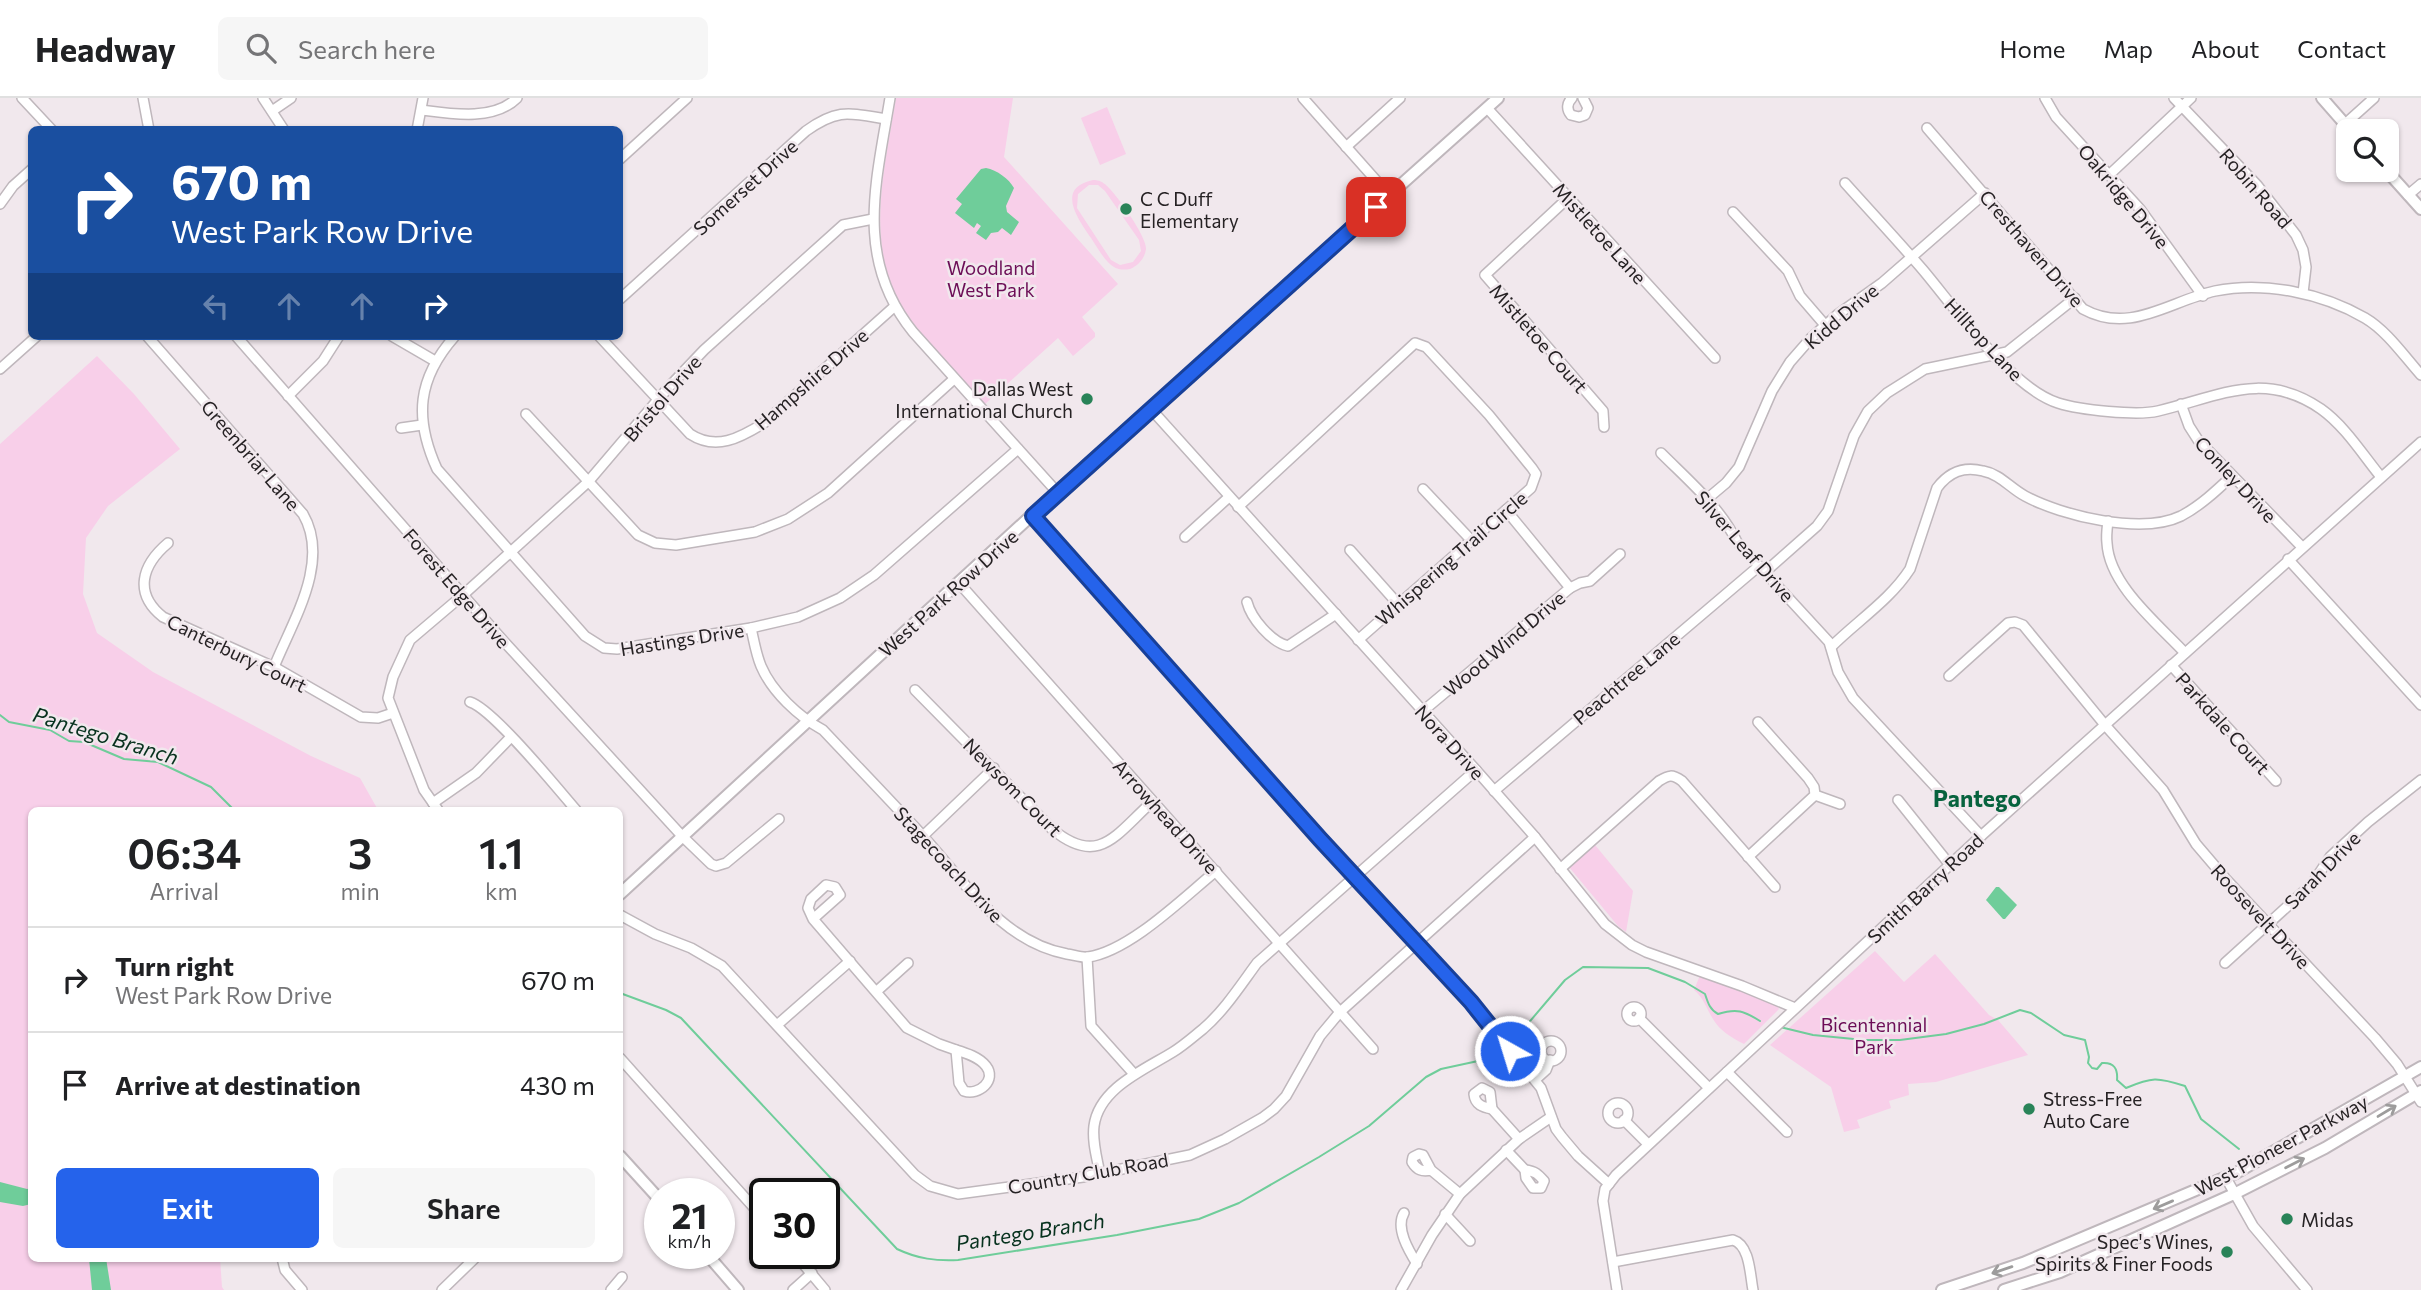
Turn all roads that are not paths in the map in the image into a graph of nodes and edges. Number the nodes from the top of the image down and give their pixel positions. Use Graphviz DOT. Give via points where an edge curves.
graph roads {
  1 [pos="22,98"];
  2 [pos="37,98"];
  3 [pos="143,98"];
  4 [pos="263,98"];
  5 [pos="291,98"];
  6 [pos="423,98"];
  7 [pos="517,98"];
  8 [pos="890,98"];
  9 [pos="1303,98"];
  10 [pos="1400,98"];
  11 [pos="1498,98"];
  12 [pos="1583,98"];
  13 [pos="2045,98"];
  14 [pos="2174,98"];
  15 [pos="2191,98"];
  16 [pos="2322,98"];
  17 [pos="2374,98"];
  18 [pos="1569,99"];
  19 [pos="682,100"];
  20 [pos="29,106"];
  21 [pos="2182,107"];
  22 [pos="1487,108"];
  23 [pos="422,110"];
  24 [pos="272,111"];
  25 [pos="886,119"];
  26 [pos="2340,119"];
  27 [pos="2356,119"];
  28 [pos="48,126"];
  29 [pos="148,126"];
  30 [pos="281,126"];
  31 [pos="418,126"];
  32 [pos="1927,128"];
  33 [pos="1346,147"];
  34 [pos="623,156"];
  35 [pos="28,173"];
  36 [pos="2109,175"];
  37 [pos="2397,182"];
  38 [pos="1845,183"];
  39 [pos="2421,184"];
  40 [pos="1985,193"];
  41 [pos="1389,195"];
  42 [pos="2409,195"];
  43 [pos="1568,198"];
  44 [pos="0,204"];
  45 [pos="2421,209"];
  46 [pos="1733,212"];
  47 [pos="873,219"];
  48 [pos="1912,257"];
  49 [pos="2302,293"];
  50 [pos="623,296"];
  51 [pos="2203,296"];
  52 [pos="2075,298"];
  53 [pos="895,306"];
  54 [pos="1825,326"];
  55 [pos="33,340"];
  56 [pos="151,340"];
  57 [pos="239,340"];
  58 [pos="336,340"];
  59 [pos="398,340"];
  60 [pos="452,340"];
  61 [pos="603,340"];
  62 [pos="1996,356"];
  63 [pos="1715,358"];
  64 [pos="435,361"];
  65 [pos="0,369"];
  66 [pos="2421,375"];
  67 [pos="954,379"];
  68 [pos="288,396"];
  69 [pos="658,401"];
  70 [pos="2181,404"];
  71 [pos="1151,409"];
  72 [pos="526,414"];
  73 [pos="422,425"];
  74 [pos="1604,427"];
  75 [pos="401,428"];
  76 [pos="2420,445"];
  77 [pos="1018,449"];
  78 [pos="1661,453"];
  79 [pos="2232,476"];
  80 [pos="2381,477"];
  81 [pos="588,482"];
  82 [pos="1423,489"];
  83 [pos="1057,492"];
  84 [pos="1229,496"];
  85 [pos="1707,499"];
  86 [pos="1238,507"];
  87 [pos="1506,510"];
  88 [pos="1033,516"];
  89 [pos="2108,522"];
  90 [pos="1185,537"];
  91 [pos="1472,541"];
  92 [pos="168,543"];
  93 [pos="2302,547"];
  94 [pos="1350,550"];
  95 [pos="510,553"];
  96 [pos="1620,554"];
  97 [pos="2288,559"];
  98 [pos="1762,569"];
  99 [pos="959,583"];
  100 [pos="1570,588"];
  101 [pos="463,596"];
  102 [pos="1247,602"];
  103 [pos="1398,604"];
  104 [pos="1336,614"];
  105 [pos="751,628"];
  106 [pos="1358,640"];
  107 [pos="1831,647"];
  108 [pos="2185,653"];
  109 [pos="2171,665"];
  110 [pos="274,667"];
  111 [pos="1949,676"];
  112 [pos="915,690"];
  113 [pos="470,702"];
  114 [pos="2421,705"];
  115 [pos="1423,711"];
  116 [pos="393,713"];
  117 [pos="807,722"];
  118 [pos="1758,722"];
  119 [pos="2105,725"];
  120 [pos="511,737"];
  121 [pos="994,768"];
  122 [pos="1476,770"];
  123 [pos="2421,780"];
  124 [pos="2276,781"];
  125 [pos="1493,791"];
  126 [pos="1815,795"];
  127 [pos="1898,800"];
  128 [pos="1152,802"];
  129 [pos="1840,804"];
  130 [pos="436,807"];
  131 [pos="573,807"];
  132 [pos="779,819"];
  133 [pos="682,836"];
  134 [pos="923,836"];
  135 [pos="1981,836"];
  136 [pos="1535,837"];
  137 [pos="1748,857"];
  138 [pos="1950,864"];
  139 [pos="1560,869"];
  140 [pos="1216,871"];
  141 [pos="1355,877"];
  142 [pos="1775,887"];
  143 [pos="623,891"];
  144 [pos="623,917"];
  145 [pos="813,919"];
  146 [pos="2269,923"];
  147 [pos="1279,944"];
  148 [pos="1417,944"];
  149 [pos="1087,957"];
  150 [pos="850,961"];
  151 [pos="908,963"];
  152 [pos="2225,963"];
  153 [pos="877,991"];
  154 [pos="1795,1008"];
  155 [pos="1340,1012"];
  156 [pos="1639,1018"];
  157 [pos="777,1025"];
  158 [pos="1373,1049"];
  159 [pos="956,1050"];
  160 [pos="1550,1060"];
  161 [pos="623,1061"];
  162 [pos="2421,1067"];
  163 [pos="1727,1072"];
  164 [pos="1134,1074"];
  165 [pos="2405,1077"];
  166 [pos="1535,1080"];
  167 [pos="1709,1088"];
  168 [pos="2419,1096"];
  169 [pos="1492,1109"];
  170 [pos="1551,1116"];
  171 [pos="1624,1120"];
  172 [pos="1787,1132"];
  173 [pos="1519,1139"];
  174 [pos="1648,1144"];
  175 [pos="1506,1150"];
  176 [pos="623,1159"];
  177 [pos="1431,1170"];
  178 [pos="1525,1170"];
  179 [pos="1100,1174"];
  180 [pos="2225,1178"];
  181 [pos="644,1182"];
  182 [pos="1609,1184"];
  183 [pos="1460,1194"];
  184 [pos="2234,1194"];
  185 [pos="749,1202"];
  186 [pos="1404,1213"];
  187 [pos="1445,1214"];
  188 [pos="1470,1241"];
  189 [pos="283,1262"];
  190 [pos="472,1262"];
  191 [pos="1613,1262"];
  192 [pos="1418,1264"];
  193 [pos="720,1269"];
  194 [pos="808,1269"];
  195 [pos="812,1273"];
  196 [pos="622,1277"];
  197 [pos="449,1288"];
  198 [pos="302,1290"];
  199 [pos="611,1290"];
  200 [pos="738,1290"];
  201 [pos="793,1290"];
  202 [pos="825,1290"];
  203 [pos="1401,1290"];
  204 [pos="1617,1290"];
  205 [pos="1753,1290"];
  206 [pos="1942,1290"];
  207 [pos="2004,1290"];
  208 [pos="2307,1290"];
  1 -- 20 [label="street"];
  2 -- 20 [label="street"];
  3 -- 29 [label="street"];
  4 -- 24 [label="street"];
  5 -- 24 [label="street"];
  6 -- 23 [label="street"];
  7 -- 23 [label="street" via="496,110 463,115"];
  8 -- 25 [label="street"];
  9 -- 33 [label="street"];
  10 -- 33 [label="street"];
  11 -- 22 [label="main road, West Park Row Drive"];
  12 -- 18 [label="street" via="1588,108 1579,117 1569,112"];
  13 -- 36 [label="street, Oakridge Drive" via="2056,117"];
  14 -- 21 [label="street, Robin Road"];
  15 -- 21 [label="street"];
  16 -- 26 [label="main road"];
  17 -- 27 [label="street"];
  19 -- 34 [label="street"];
  20 -- 28 [label="street"];
  21 -- 36 [label="street"];
  21 -- 49 [label="street, Robin Road" via="2296,235 2306,267"];
  22 -- 41 [label="main road, West Park Row Drive"];
  22 -- 43 [label="street, Mistletoe Lane"];
  23 -- 31 [label="street"];
  24 -- 30 [label="street"];
  25 -- 47 [label="street"];
  25 -- 50 [label="street, Somerset Drive" via="852,113 823,119"];
  32 -- 40 [label="street, Cresthaven Drive"];
  33 -- 41 [label="street"];
  35 -- 44 [label="street"];
  36 -- 51 [label="street, Oakridge Drive" via="2140,209"];
  37 -- 42 [label="main road"];
  38 -- 48 [label="street, Hilltop Lane"];
  39 -- 42 [label="street"];
  40 -- 48 [label="street, Kidd Drive"];
  40 -- 52 [label="street, Cresthaven Drive"];
  41 -- 71 [label="main road, West Park Row Drive"];
  42 -- 45 [label="main road"];
  43 -- 63 [label="street, Mistletoe Lane"];
  43 -- 74 [label="street, Mistletoe Court" via="1485,275 1603,411"];
  46 -- 54 [label="street" via="1788,271 1800,296"];
  47 -- 53 [label="street" via="881,277"];
  47 -- 69 [label="street, Bristol Drive" via="843,225 704,349"];
  48 -- 54 [label="street, Kidd Drive"];
  48 -- 62 [label="street, Hilltop Lane"];
  49 -- 51 [label="street, Cresthaven Drive" via="2261,288"];
  49 -- 66 [label="street, Cresthaven Drive" via="2366,319"];
  51 -- 52 [label="street, Cresthaven Drive" via="2115,320 2083,309"];
  52 -- 62 [label="street, Peachtree Lane"];
  53 -- 67 [label="street"];
  53 -- 69 [label="street, Hampshire Drive" via="764,423 741,437 715,444 700,441"];
  54 -- 85 [label="street, Kidd Drive" via="1790,362 1772,391 1739,467"];
  55 -- 65 [label="street"];
  56 -- 110 [label="street, Greenbriar Lane" via="310,526 310,578"];
  57 -- 68 [label="street, Forest Edge Drive"];
  58 -- 68 [label="street" via="323,361"];
  59 -- 64 [label="street"];
  60 -- 64 [label="street"];
  61 -- 69 [label="street, Hampshire Drive"];
  62 -- 70 [label="street, Hilltop Lane" via="2029,387 2058,403 2134,412"];
  62 -- 98 [label="street, Peachtree Lane" via="1925,369 1877,402 1854,436 1828,511 1817,526"];
  64 -- 73 [label="street, Hastings Drive" via="425,387"];
  67 -- 77 [label="street"];
  67 -- 81 [label="street" via="828,493 788,519 755,532 655,544 627,525"];
  68 -- 101 [label="street, Forest Edge Drive"];
  69 -- 81 [label="street, Bristol Drive"];
  70 -- 79 [label="street, Conley Drive" via="2192,432"];
  70 -- 80 [label="street, Hilltop Lane" via="2249,387 2289,394 2324,411"];
  71 -- 83 [label="main road, West Park Row Drive"];
  71 -- 84 [label="street, Nora Drive"];
  72 -- 81 [label="street"];
  73 -- 75 [label="street"];
  73 -- 95 [label="street, Hastings Drive" via="437,469"];
  76 -- 80 [label="street, Smith Barry Road"];
  77 -- 83 [label="street"];
  77 -- 105 [label="street, Hastings Drive" via="874,575 840,598 798,617"];
  78 -- 85 [label="street, Silver Leaf Drive"];
  79 -- 89 [label="street" via="2179,517 2158,522"];
  79 -- 93 [label="street, Conley Drive"];
  80 -- 93 [label="street, Smith Barry Road"];
  81 -- 95 [label="street, Bristol Drive"];
  82 -- 91 [label="street"];
  83 -- 88 [label="main road, West Park Row Drive"];
  84 -- 86 [label="street, Nora Drive"];
  84 -- 90 [label="street"];
  85 -- 98 [label="street, Silver Leaf Drive"];
  86 -- 87 [label="street, Whispering Trail Circle" via="1415,343 1426,347 1480,405 1536,474 1531,488"];
  86 -- 104 [label="street, Nora Drive"];
  87 -- 91 [label="street, Whispering Trail Circle"];
  87 -- 100 [label="street"];
  88 -- 99 [label="main road, West Park Row Drive"];
  88 -- 141 [label="street"];
  89 -- 107 [label="street" via="2038,502 1982,470 1953,472 1937,488 1910,569"];
  89 -- 108 [label="street" via="2107,544 2120,582"];
  91 -- 103 [label="street, Whispering Trail Circle"];
  92 -- 110 [label="street, Canterbury Court" via="149,562 145,573 145,592 159,614"];
  93 -- 97 [label="street, Smith Barry Road"];
  94 -- 103 [label="street"];
  95 -- 101 [label="street, Bristol Drive"];
  95 -- 105 [label="street, Hastings Drive" via="585,636 604,649"];
  96 -- 100 [label="street, Wood Wind Drive" via="1590,581"];
  97 -- 108 [label="street, Smith Barry Road"];
  97 -- 114 [label="street"];
  98 -- 107 [label="street, Silver Leaf Drive"];
  98 -- 125 [label="street, Peachtree Lane"];
  99 -- 117 [label="main road, West Park Row Drive"];
  99 -- 128 [label="street, Arrowhead Drive"];
  100 -- 115 [label="street, Wood Wind Drive"];
  101 -- 116 [label="street" via="410,640 389,691"];
  101 -- 133 [label="street, Forest Edge Drive"];
  102 -- 104 [label="street" via="1249,611 1274,639 1288,646"];
  103 -- 106 [label="street, Whispering Trail Circle"];
  104 -- 106 [label="street, Nora Drive"];
  105 -- 117 [label="street, Stagecoach Drive" via="765,676"];
  106 -- 115 [label="street, Nora Drive"];
  107 -- 135 [label="street, Silver Leaf Drive" via="1853,698"];
  108 -- 109 [label="street, Smith Barry Road"];
  109 -- 119 [label="street, Smith Barry Road"];
  109 -- 124 [label="street, Parkdale Court"];
  110 -- 116 [label="street, Canterbury Court" via="361,717"];
  111 -- 119 [label="street, Roosevelt Drive" via="2008,623 2015,622 2023,625"];
  112 -- 121 [label="street, Newsom Court"];
  113 -- 120 [label="street" via="481,706"];
  115 -- 122 [label="street, Nora Drive"];
  116 -- 130 [label="street" via="424,790"];
  117 -- 133 [label="main road, West Park Row Drive"];
  117 -- 134 [label="street, Stagecoach Drive" via="823,730"];
  118 -- 126 [label="street" via="1808,778"];
  119 -- 135 [label="street, Smith Barry Road"];
  119 -- 146 [label="street, Roosevelt Drive" via="2163,790 2196,844"];
  120 -- 130 [label="street"];
  120 -- 131 [label="street"];
  121 -- 128 [label="street, Newsom Court" via="1052,829 1086,848 1107,842"];
  121 -- 134 [label="street"];
  122 -- 125 [label="street, Nora Drive"];
  122 -- 141 [label="street"];
  123 -- 146 [label="street, Sarah Drive" via="2330,857 2312,884"];
  125 -- 136 [label="street, Nora Drive"];
  126 -- 129 [label="street"];
  126 -- 137 [label="street"];
  127 -- 138 [label="street"];
  128 -- 140 [label="street, Arrowhead Drive"];
  132 -- 133 [label="street, Forest Edge Drive" via="721,866 711,864"];
  133 -- 143 [label="main road, West Park Row Drive"];
  134 -- 149 [label="street, Stagecoach Drive" via="985,907 1012,930 1051,951"];
  135 -- 138 [label="street, Smith Barry Road"];
  136 -- 139 [label="street, Nora Drive"];
  136 -- 148 [label="street, Country Club Road"];
  137 -- 139 [label="street" via="1682,781 1669,775"];
  137 -- 142 [label="street"];
  138 -- 154 [label="street, Smith Barry Road"];
  139 -- 154 [label="street, Nora Drive" via="1605,924 1632,945"];
  140 -- 147 [label="street, Arrowhead Drive"];
  140 -- 149 [label="street" via="1132,938"];
  141 -- 147 [label="street"];
  141 -- 148 [label="street"];
  144 -- 157 [label="street, Country Club Road" via="722,966"];
  145 -- 150 [label="street"];
  146 -- 152 [label="street, Sarah Drive"];
  146 -- 165 [label="street, Roosevelt Drive"];
  147 -- 155 [label="street, Arrowhead Drive"];
  147 -- 164 [label="street" via="1257,963 1205,1028"];
  148 -- 155 [label="street, Country Club Road"];
  148 -- 166 [label="street"];
  149 -- 164 [label="street" via="1091,1026"];
  150 -- 153 [label="street"];
  150 -- 157 [label="street"];
  151 -- 153 [label="street"];
  153 -- 159 [label="street" via="907,1028"];
  154 -- 163 [label="street, Smith Barry Road"];
  155 -- 158 [label="street, Arrowhead Drive"];
  155 -- 179 [label="street, Country Club Road" via="1320,1036 1286,1096 1262,1118 1190,1155"];
  156 -- 167 [label="street"];
  157 -- 179 [label="street, Country Club Road" via="930,1186 957,1194"];
  159 -- 159 [label="street" via="964,1091 982,1089 990,1072 980,1060"];
  160 -- 166 [label="street"];
  161 -- 185 [label="street"];
  162 -- 165 [label="main road, West Pioneer Parkway"];
  163 -- 167 [label="street, Smith Barry Road"];
  163 -- 172 [label="street"];
  164 -- 179 [label="street" via="1100,1106 1093,1137"];
  165 -- 168 [label="street, Roosevelt Drive"];
  165 -- 180 [label="main road, West Pioneer Parkway"];
  166 -- 170 [label="street"];
  167 -- 174 [label="street, Smith Barry Road"];
  184 -- 168 [label="main road, West Pioneer Parkway, one-way"];
  169 -- 173 [label="street"];
  170 -- 173 [label="street"];
  170 -- 182 [label="street" via="1570,1146"];
  171 -- 174 [label="street"];
  173 -- 175 [label="street"];
  174 -- 182 [label="street, Smith Barry Road"];
  175 -- 178 [label="street"];
  175 -- 183 [label="street"];
  176 -- 181 [label="main road"];
  177 -- 183 [label="street"];
  180 -- 184 [label="street"];
  180 -- 206 [label="main road, West Pioneer Parkway, one-way" via="2031,1260"];
  182 -- 191 [label="street" via="1603,1201"];
  183 -- 187 [label="street"];
  184 -- 207 [label="main road, West Pioneer Parkway" via="2069,1268"];
  184 -- 208 [label="street" via="2253,1226"];
  186 -- 192 [label="street" via="1406,1245"];
  187 -- 188 [label="street"];
  187 -- 192 [label="street"];
  189 -- 198 [label="street"];
  190 -- 197 [label="street"];
  191 -- 204 [label="street"];
  191 -- 205 [label="street" via="1733,1240 1744,1247"];
  192 -- 203 [label="street"];
  193 -- 200 [label="main road"];
  194 -- 195 [label="street"];
  195 -- 201 [label="street"];
  195 -- 202 [label="street"];
  196 -- 199 [label="street"];
}
